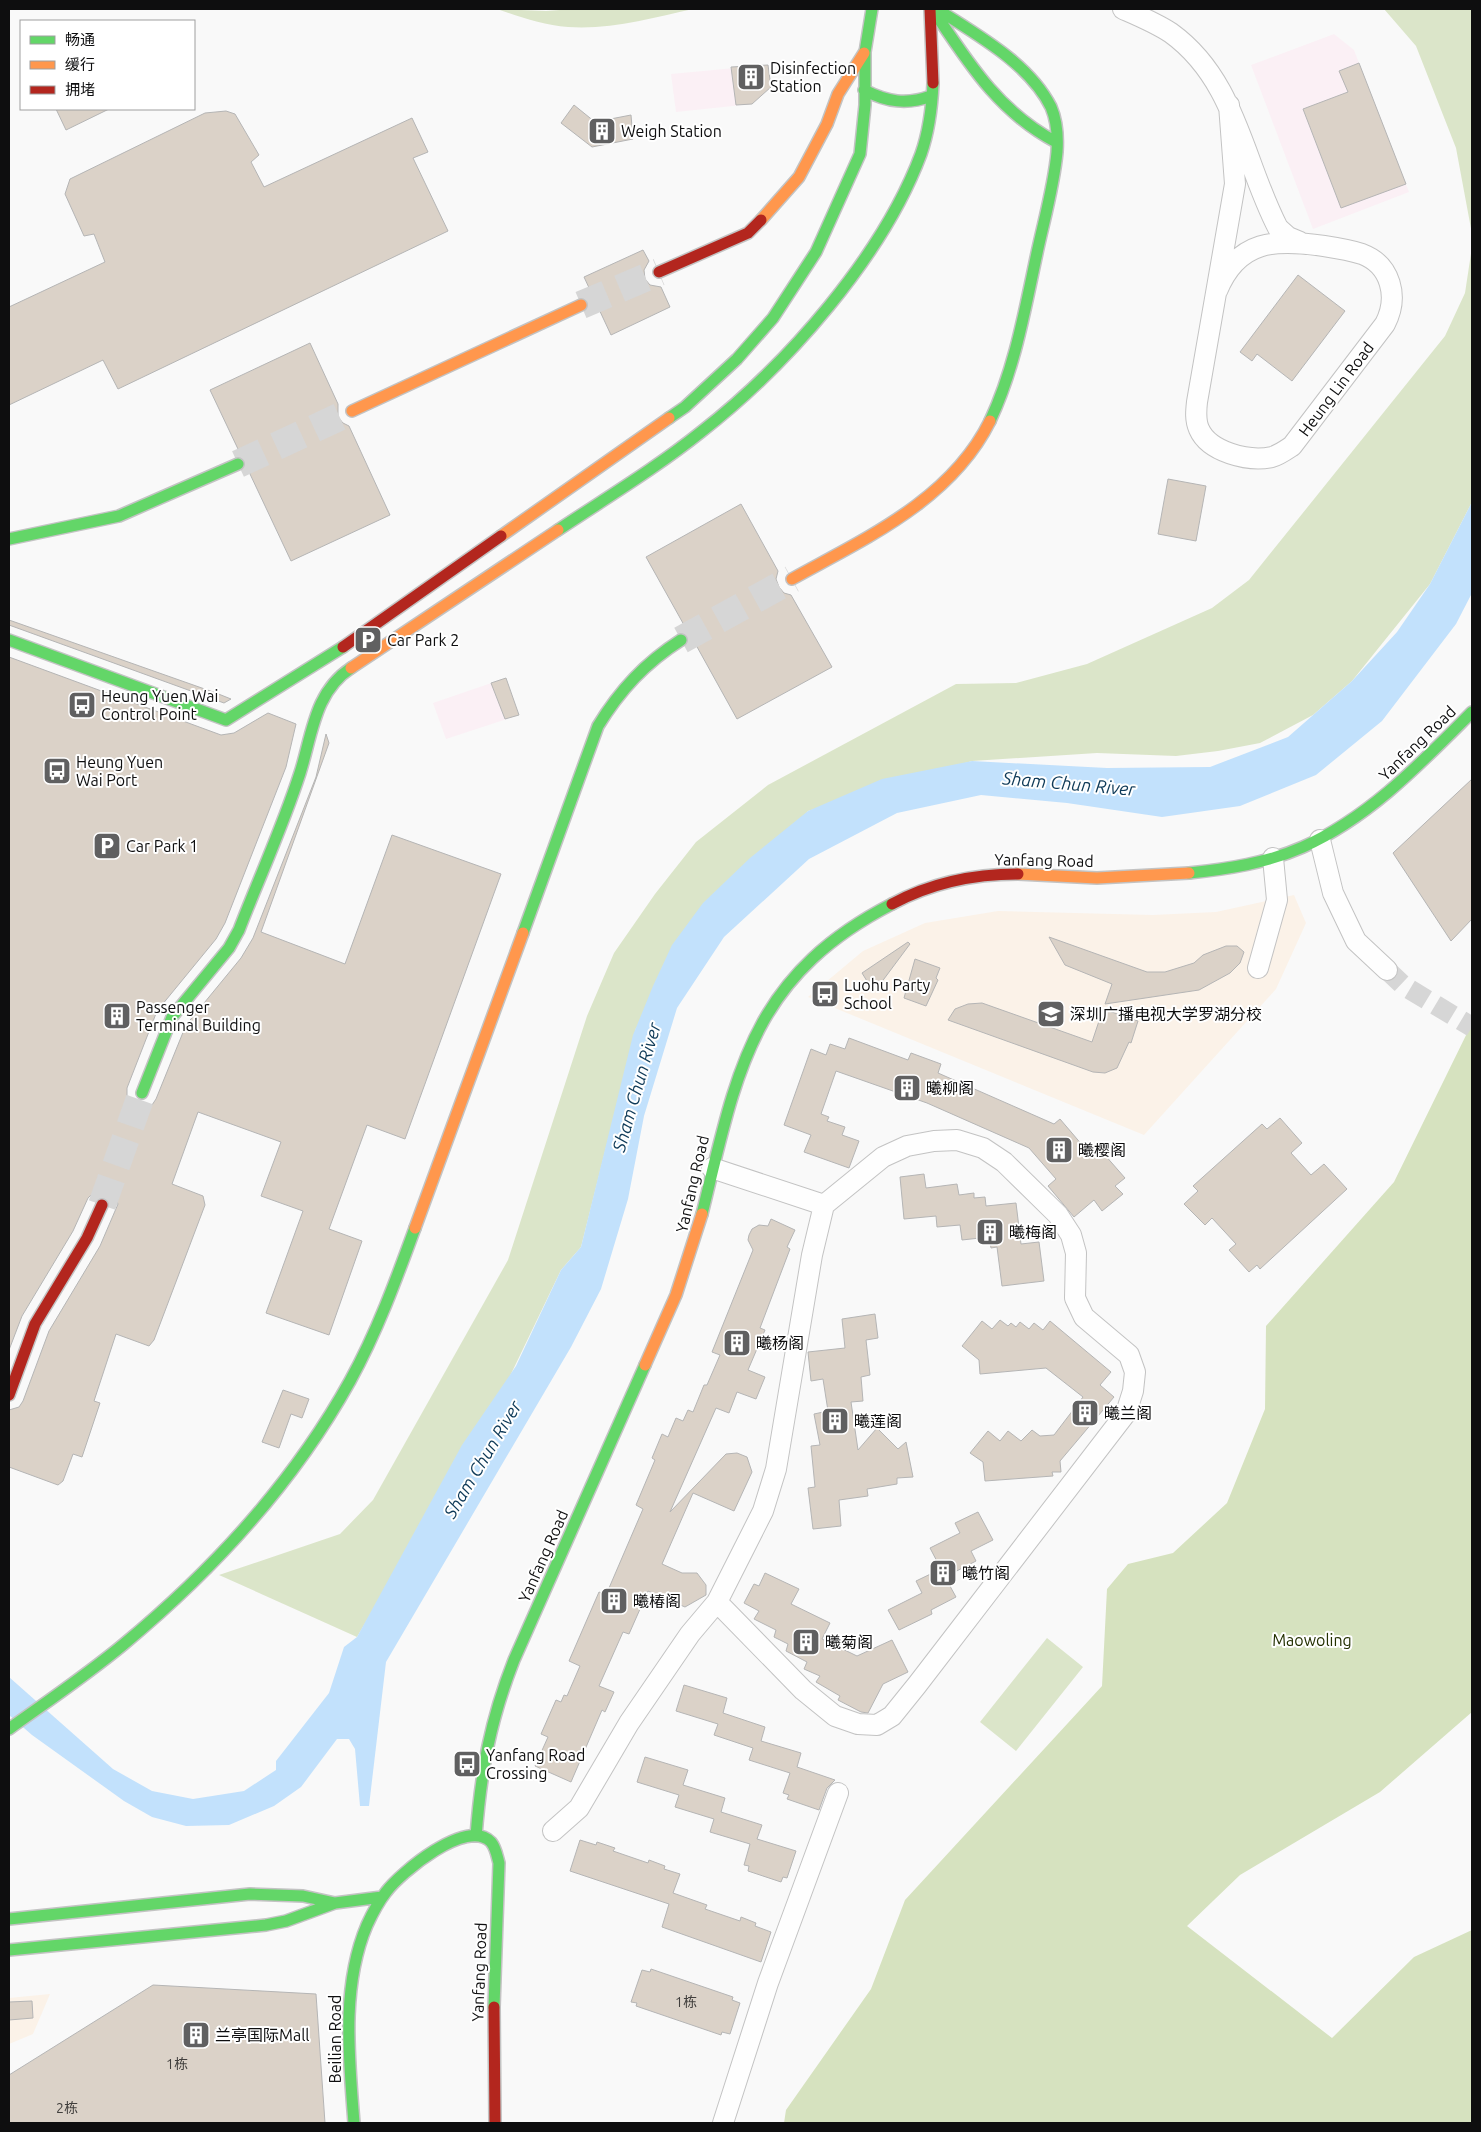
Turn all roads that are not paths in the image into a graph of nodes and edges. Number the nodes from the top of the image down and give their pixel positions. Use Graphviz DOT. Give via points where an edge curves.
graph roads {
  1 [pos="872,9"];
  2 [pos="931,9"];
  3 [pos="937,9"];
  4 [pos="1123,9"];
  5 [pos="865,52"];
  6 [pos="864,90"];
  7 [pos="931,96"];
  8 [pos="1230,105"];
  9 [pos="1056,142"];
  10 [pos="1302,243"];
  11 [pos="659,272"];
  12 [pos="1217,291"];
  13 [pos="581,305"];
  14 [pos="352,411"];
  15 [pos="238,464"];
  16 [pos="9,539"];
  17 [pos="792,579"];
  18 [pos="9,640"];
  19 [pos="682,640"];
  20 [pos="1472,712"];
  21 [pos="1320,840"];
  22 [pos="1273,858"];
  23 [pos="1258,968"];
  24 [pos="1387,970"];
  25 [pos="142,1093"];
  26 [pos="712,1168"];
  27 [pos="824,1204"];
  28 [pos="102,1205"];
  29 [pos="9,1395"];
  30 [pos="718,1602"];
  31 [pos="9,1729"];
  32 [pos="838,1794"];
  33 [pos="553,1831"];
  34 [pos="476,1836"];
  35 [pos="382,1897"];
  36 [pos="335,1903"];
  37 [pos="9,1919"];
  38 [pos="9,1950"];
  39 [pos="354,2123"];
  40 [pos="495,2123"];
  41 [pos="723,2123"];
  1 -- 5 [label="main road"];
  2 -- 7 [label="main road" via="934,68"];
  2 -- 9 [label="main road" via="1011,113"];
  3 -- 9 [label="main road" via="985,41 1038,88 1051,108"];
  4 -- 8 [label="street, Heung Lin Road" via="1154,23 1182,42 1206,67"];
  5 -- 6 [label="main road"];
  5 -- 11 [label="main road" via="838,94 827,124 799,177 769,214 748,233"];
  6 -- 7 [label="main road" via="886,101 900,103 921,101"];
  6 -- 18 [label="main road" via="860,154 842,198 816,252 786,299 737,359 677,412 302,675 226,720"];
  7 -- 25 [label="main road" via="922,152 897,208 848,278 759,381 701,432 342,674 330,688 305,746 301,771 239,930 229,948 172,1017"];
  8 -- 10 [label="street, Heung Lin Road" via="1278,228"];
  8 -- 12 [label="street, Heung Lin Road" via="1235,184"];
  9 -- 17 [label="main road" via="1054,176 1011,367 990,421 974,448 958,469 909,511"];
  10 -- 12 [label="street, Heung Lin Road" via="1273,242 1250,250 1229,268"];
  10 -- 12 [label="street, Heung Lin Road" via="1350,250 1372,259 1390,281 1392,302 1385,324 1300,438 1273,457 1253,458 1222,450 1204,438 1197,423 1197,402"];
  13 -- 14 [label="main road"];
  15 -- 16 [label="main road" via="119,516"];
  19 -- 31 [label="main road" via="654,656 630,678 598,726 380,1321 330,1414 268,1501 183,1591 123,1644"];
  20 -- 21 [label="main road, Yanfang Road" via="1396,788 1360,816"];
  21 -- 22 [label="main road, Yanfang Road"];
  21 -- 24 [label="street" via="1333,892 1356,942"];
  22 -- 23 [label="street" via="1277,900"];
  22 -- 26 [label="main road, Yanfang Road" via="1226,868 1153,875 1097,878 991,874 935,885 898,900 844,932 809,959 777,998 753,1037 735,1078"];
  26 -- 27 [label="street"];
  26 -- 34 [label="main road, Yanfang Road" via="696,1238 676,1295 514,1660 494,1713 479,1786"];
  27 -- 30 [label="street" via="812,1255 776,1469 763,1511"];
  27 -- 30 [label="street" via="883,1157 907,1146 957,1140 983,1148 1004,1162 1058,1216 1071,1235 1076,1253 1075,1298 1084,1316 1129,1355 1135,1372 1133,1391 1120,1421 911,1693 892,1716 877,1725 858,1724 835,1716 804,1690"];
  28 -- 29 [label="main road" via="87,1238 36,1324"];
  30 -- 33 [label="street" via="690,1634 629,1723 579,1808"];
  32 -- 41 [label="street" via="768,1983"];
  34 -- 35 [label="main road, Beilian Road" via="440,1846 406,1869"];
  34 -- 40 [label="main road, Yanfang Road" via="488,1839 494,1847 499,1879 494,2010"];
  35 -- 36 [label="main road"];
  35 -- 39 [label="main road, Beilian Road" via="365,1927 351,1985 349,2030"];
  36 -- 37 [label="main road" via="303,1896 250,1894"];
  36 -- 38 [label="main road" via="266,1925"];
}
